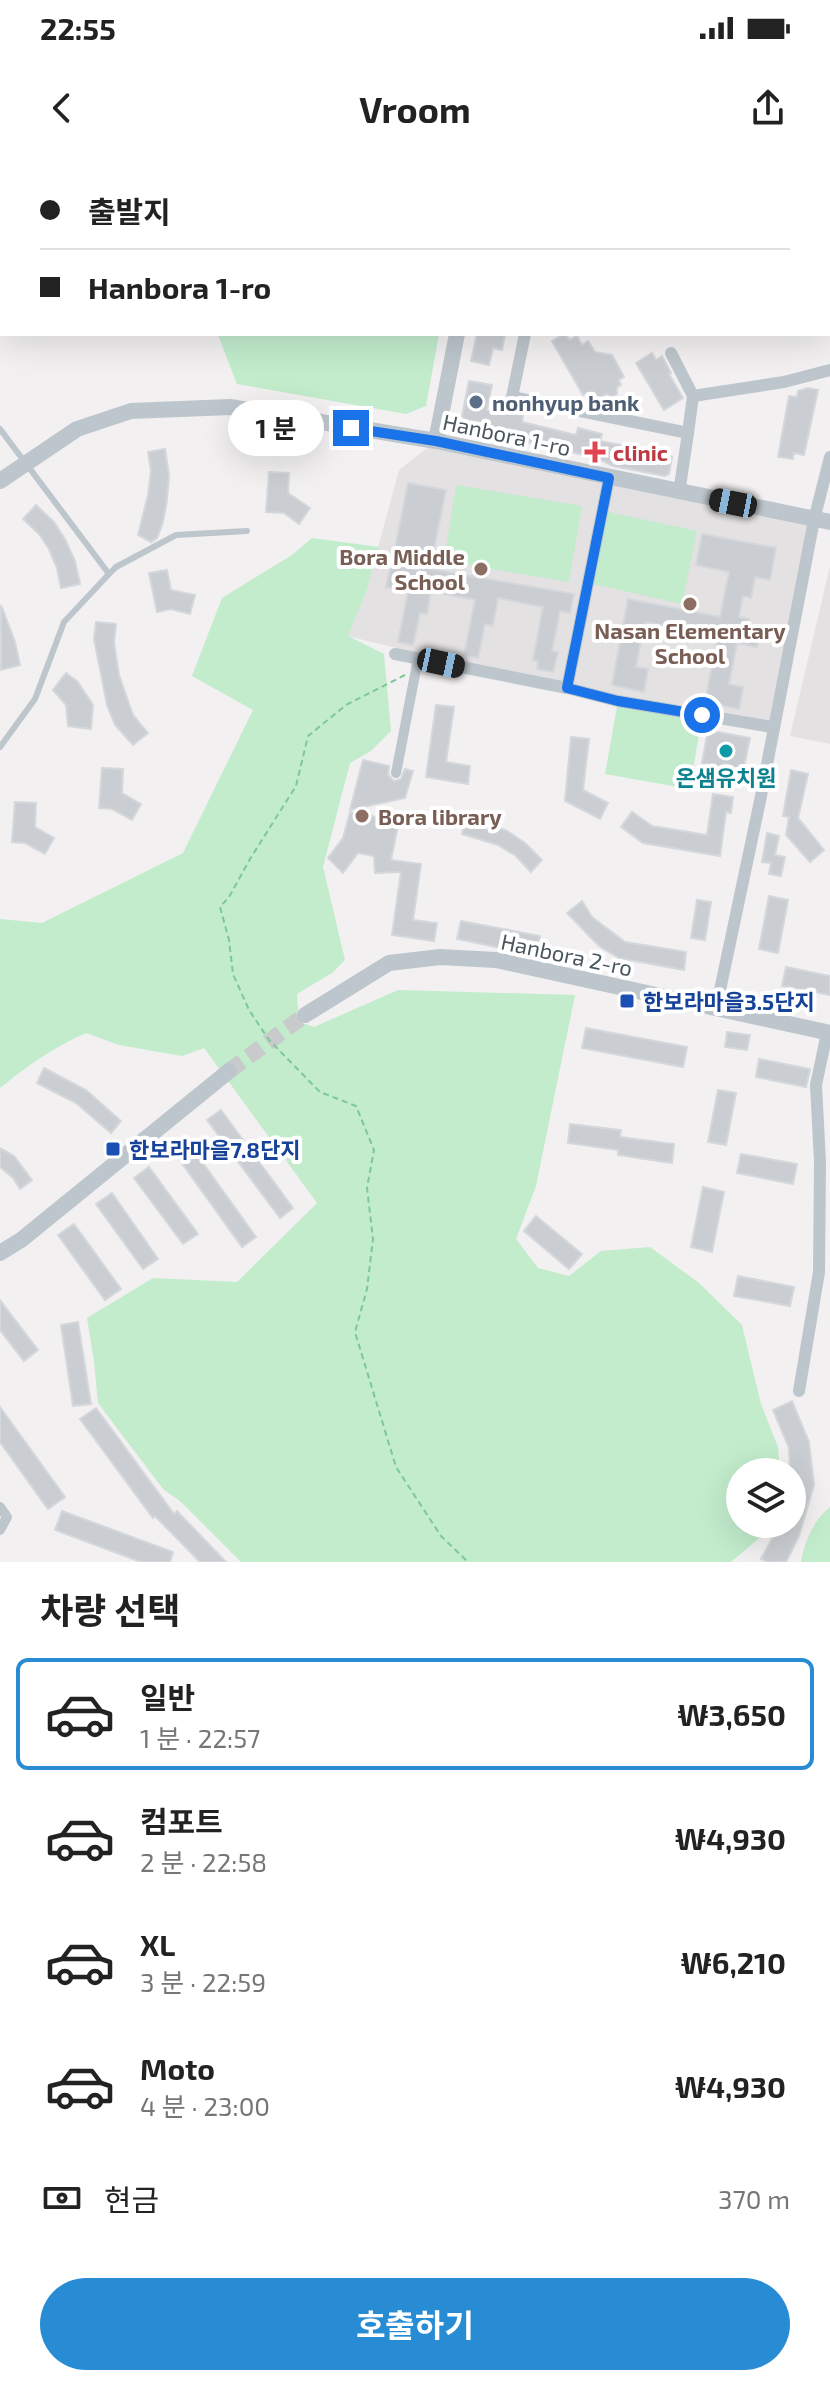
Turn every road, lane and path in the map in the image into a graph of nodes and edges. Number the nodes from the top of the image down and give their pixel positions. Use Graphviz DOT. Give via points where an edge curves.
graph roads {
  1 [pos="457,336"];
  2 [pos="525,336"];
  3 [pos="671,353"];
  4 [pos="830,370"];
  5 [pos="693,396"];
  6 [pos="0,429"];
  7 [pos="688,433"];
  8 [pos="436,441"];
  9 [pos="25,462"];
  10 [pos="829,463"];
  11 [pos="609,478"];
  12 [pos="0,481"];
  13 [pos="679,493"];
  14 [pos="822,521"];
  15 [pos="247,531"];
  16 [pos="109,574"];
  17 [pos="395,654"];
  18 [pos="416,664"];
  19 [pos="567,688"];
  20 [pos="772,727"];
  21 [pos="0,747"];
  22 [pos="396,773"];
  23 [pos="716,1009"];
  24 [pos="305,1015"];
  25 [pos="829,1033"];
  26 [pos="229,1071"];
  27 [pos="0,1253"];
  28 [pos="799,1391"];
  29 [pos="0,1507"];
  30 [pos="0,1530"];
  31 [pos="468,1562"];
  1 -- 8 [label="street"];
  2 -- 7 [label="street" via="512,397"];
  3 -- 5 [label="street"];
  4 -- 5 [label="street"];
  5 -- 7 [label="street"];
  6 -- 9 [label="lane"];
  7 -- 13 [label="street"];
  8 -- 9 [label="street, Hanbora 1-ro" via="230,407 131,411 77,429"];
  8 -- 11 [label="street, Hanbora 1-ro"];
  9 -- 12 [label="street, Hanbora 1-ro"];
  9 -- 16 [label="lane"];
  10 -- 14 [label="street"];
  11 -- 13 [label="street, Hanbora 1-ro"];
  11 -- 19 [label="street"];
  13 -- 14 [label="street, Hanbora 1-ro"];
  14 -- 20 [label="street"];
  15 -- 16 [label="lane" via="176,535"];
  16 -- 21 [label="lane" via="64,622 35,699"];
  17 -- 18 [label="street"];
  18 -- 19 [label="street"];
  18 -- 22 [label="street"];
  18 -- 31 [label="path" via="346,705 308,736 296,786 220,907 233,974 249,1010 269,1040 320,1092 356,1106 374,1150 367,1188 373,1239 355,1332 396,1467 441,1536"];
  19 -- 20 [label="street"];
  20 -- 23 [label="street"];
  23 -- 24 [label="street, Hanbora 2-ro" via="496,960 440,957 389,963"];
  23 -- 25 [label="street, Hanbora 2-ro"];
  25 -- 28 [label="street" via="816,1085 819,1272"];
  26 -- 27 [label="street"];
  29 -- 30 [label="street" via="7,1517"];
}
